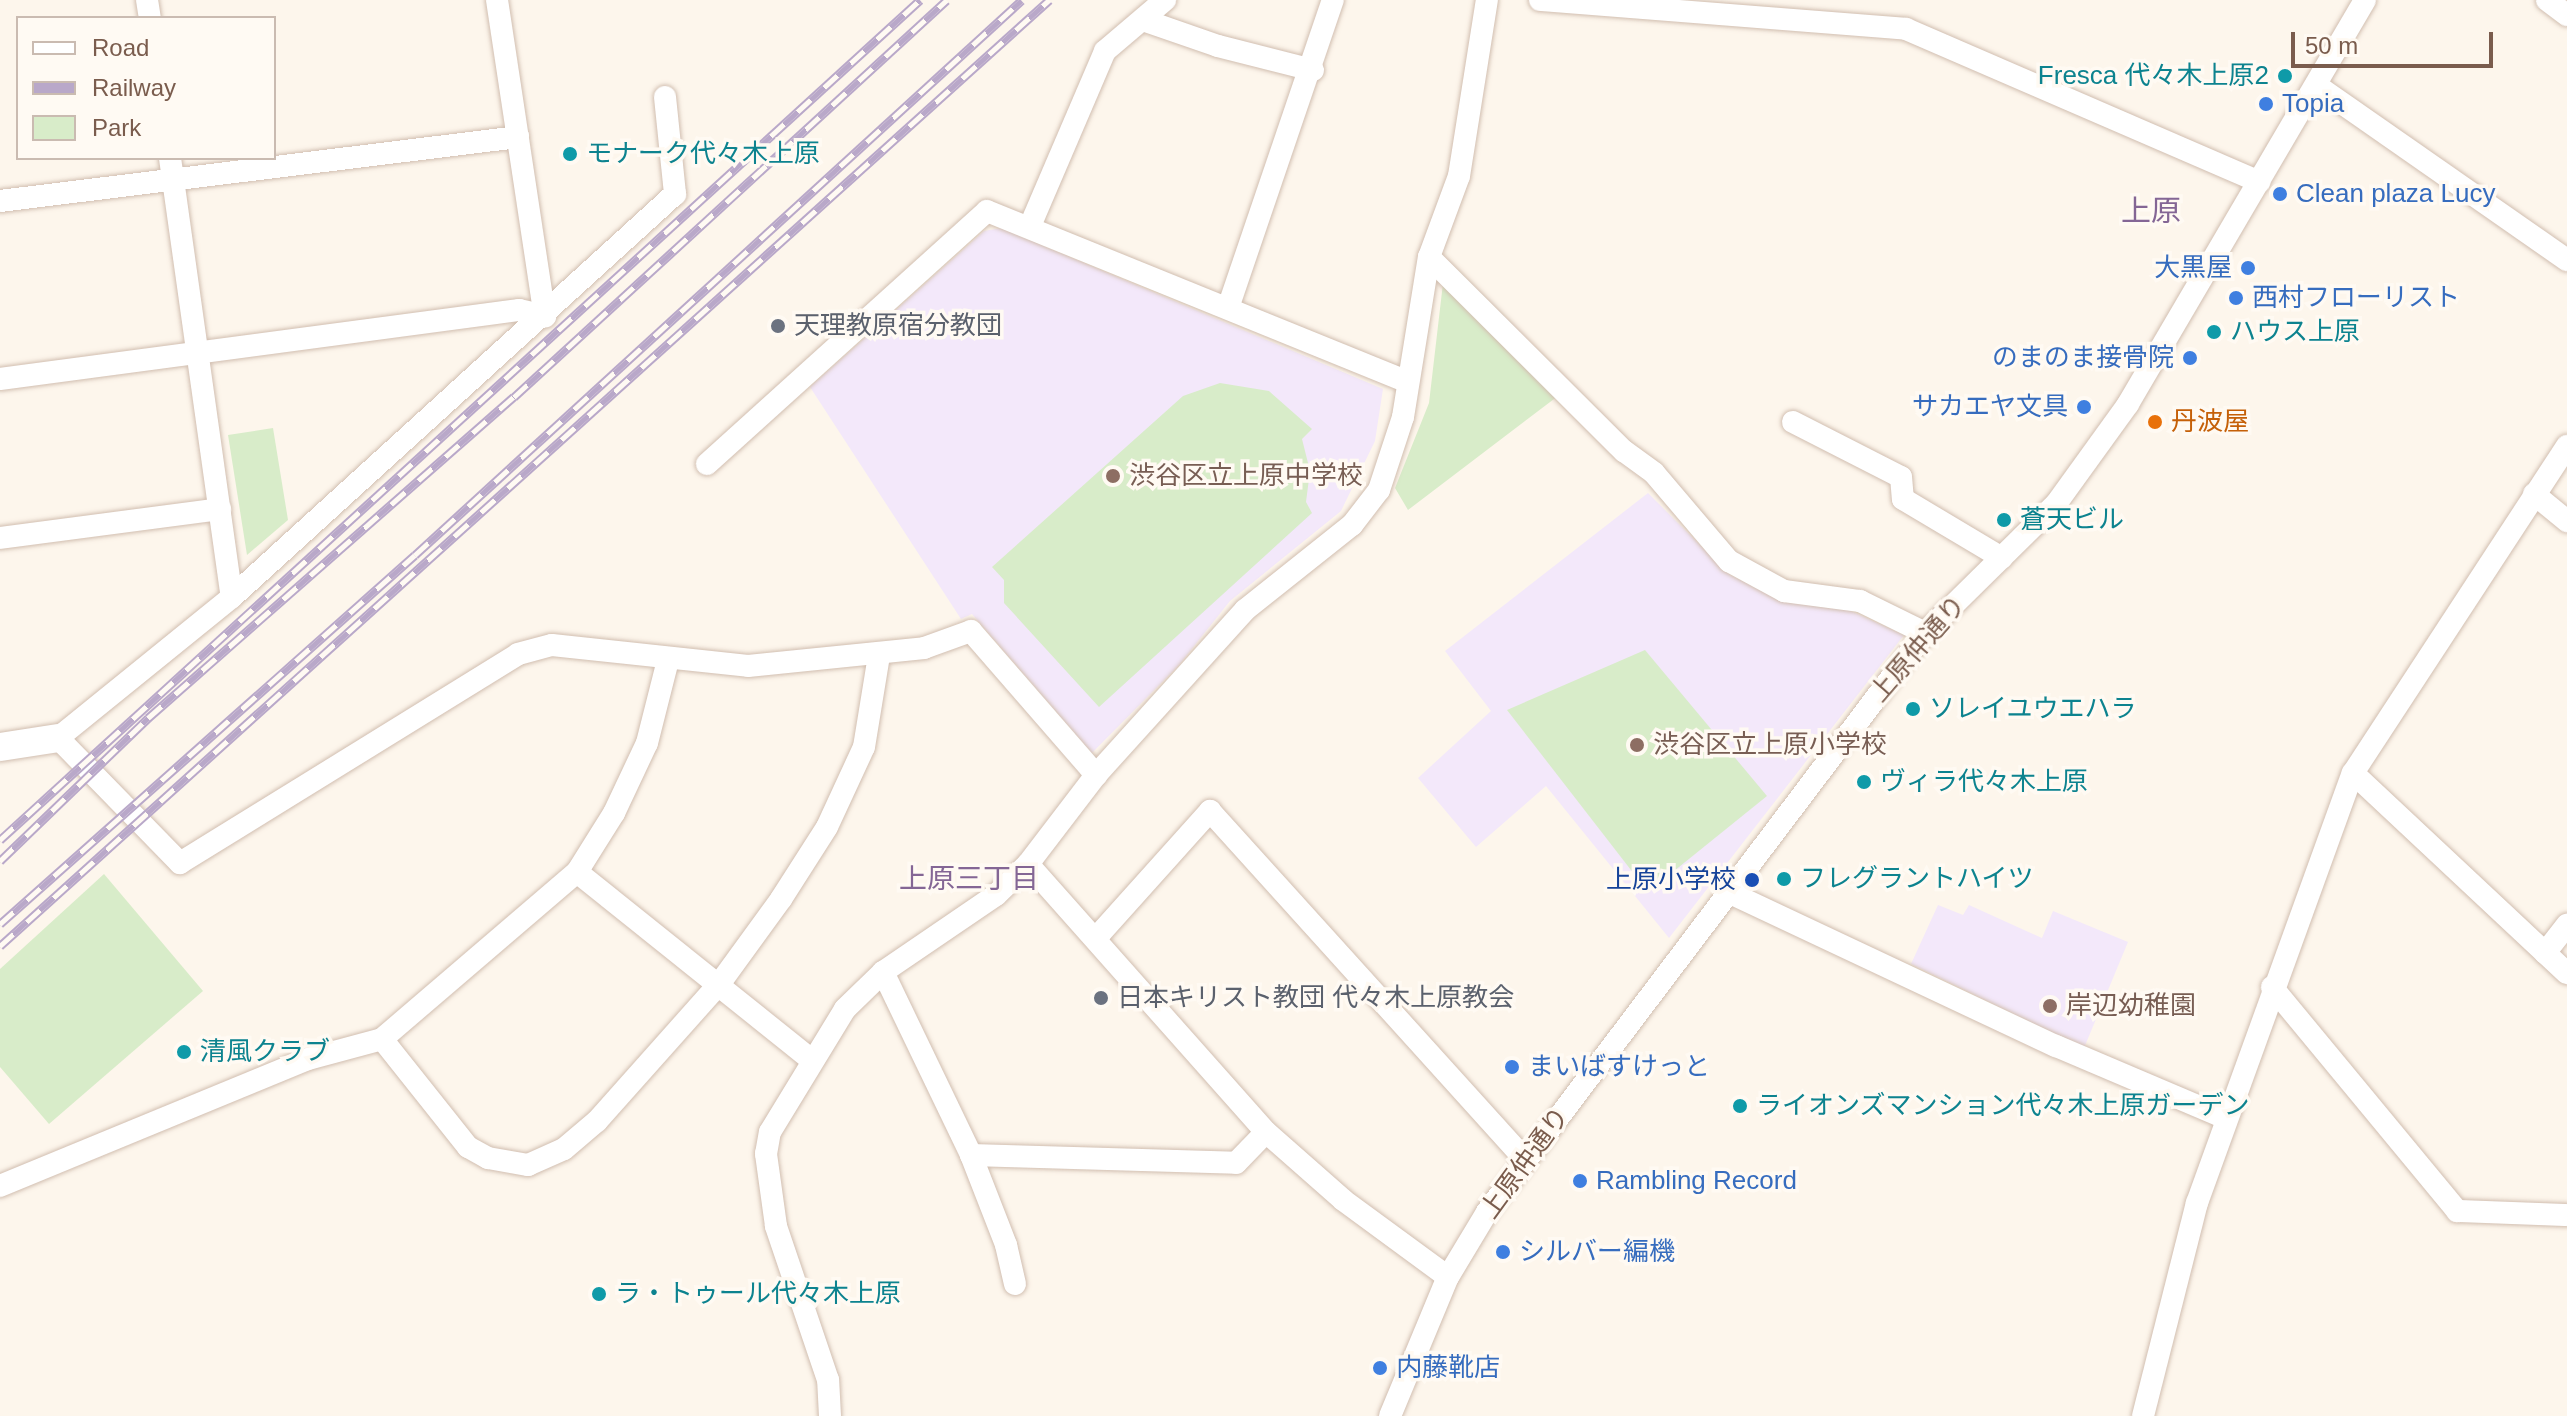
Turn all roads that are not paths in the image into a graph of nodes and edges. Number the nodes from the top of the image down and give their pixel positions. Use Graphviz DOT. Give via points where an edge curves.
graph roads {
  1 [pos="497,0"];
  2 [pos="1165,0"];
  3 [pos="1333,0"];
  4 [pos="1487,0"];
  5 [pos="1540,0"];
  6 [pos="2365,0"];
  7 [pos="2547,0"];
  8 [pos="2567,15"];
  9 [pos="1143,20"];
  10 [pos="1313,70"];
  11 [pos="2316,85"];
  12 [pos="665,97"];
  13 [pos="518,137"];
  14 [pos="276,159"];
  15 [pos="269,160"];
  16 [pos="171,169"];
  17 [pos="2259,182"];
  18 [pos="0,201"];
  19 [pos="1030,226"];
  20 [pos="1429,257"];
  21 [pos="2567,260"];
  22 [pos="1229,305"];
  23 [pos="545,316"];
  24 [pos="198,353"];
  25 [pos="0,379"];
  26 [pos="1408,382"];
  27 [pos="1793,422"];
  28 [pos="2567,446"];
  29 [pos="707,464"];
  30 [pos="2534,494"];
  31 [pos="220,509"];
  32 [pos="2567,521"];
  33 [pos="0,538"];
  34 [pos="2002,558"];
  35 [pos="232,597"];
  36 [pos="1925,633"];
  37 [pos="879,655"];
  38 [pos="668,660"];
  39 [pos="58,738"];
  40 [pos="0,747"];
  41 [pos="2353,773"];
  42 [pos="1096,775"];
  43 [pos="1028,864"];
  44 [pos="577,872"];
  45 [pos="1728,892"];
  46 [pos="2567,925"];
  47 [pos="1096,938"];
  48 [pos="2545,953"];
  49 [pos="883,972"];
  50 [pos="2567,973"];
  51 [pos="720,983"];
  52 [pos="2272,987"];
  53 [pos="382,1039"];
  54 [pos="812,1060"];
  55 [pos="2226,1118"];
  56 [pos="1266,1132"];
  57 [pos="971,1155"];
  58 [pos="1524,1159"];
  59 [pos="0,1186"];
  60 [pos="2567,1215"];
  61 [pos="1448,1277"];
  62 [pos="1015,1284"];
  63 [pos="830,1416"];
  64 [pos="1390,1416"];
  65 [pos="2143,1416"];
  1 -- 13 [label="street"];
  2 -- 9 [label="street"];
  3 -- 10 [label="street"];
  4 -- 20 [label="street" via="1459,176"];
  5 -- 17 [label="street" via="1906,29"];
  6 -- 11 [label="street, 上原仲通り"];
  7 -- 8 [label="street"];
  9 -- 10 [label="street"];
  9 -- 19 [label="street" via="1105,51"];
  10 -- 22 [label="street"];
  11 -- 17 [label="street, 上原仲通り"];
  11 -- 21 [label="street"];
  12 -- 23 [label="street" via="675,194"];
  13 -- 14 [label="street"];
  13 -- 23 [label="street"];
  15 -- 16 [label="street"];
  16 -- 18 [label="street"];
  16 -- 24 [label="street"];
  17 -- 34 [label="street, 上原仲通り" via="2128,404 2056,504"];
  19 -- 22 [label="street"];
  19 -- 29 [label="street" via="987,211"];
  20 -- 26 [label="street"];
  20 -- 36 [label="street" via="1624,451 1654,473 1729,561 1784,591 1860,601"];
  22 -- 26 [label="street"];
  23 -- 24 [label="street" via="519,310"];
  23 -- 35 [label="street"];
  24 -- 25 [label="street"];
  24 -- 31 [label="street"];
  26 -- 42 [label="street" via="1379,490 1352,525 1245,610"];
  27 -- 34 [label="street" via="1901,477 1903,499"];
  28 -- 30 [label="street"];
  30 -- 32 [label="street"];
  30 -- 41 [label="street"];
  31 -- 33 [label="street"];
  31 -- 35 [label="street"];
  34 -- 36 [label="street, 上原仲通り"];
  35 -- 39 [label="street"];
  36 -- 45 [label="street, 上原仲通り"];
  37 -- 38 [label="street" via="748,666"];
  37 -- 42 [label="street" via="924,648 971,631"];
  37 -- 51 [label="street" via="870,722 848,785 781,899"];
  38 -- 39 [label="street" via="552,645 518,654 180,863"];
  38 -- 44 [label="street" via="647,743 614,813"];
  39 -- 40 [label="street"];
  41 -- 48 [label="street"];
  41 -- 52 [label="street"];
  42 -- 43 [label="street"];
  43 -- 47 [label="street"];
  43 -- 49 [label="street" via="996,895"];
  44 -- 51 [label="street"];
  44 -- 53 [label="street"];
  45 -- 55 [label="street" via="2056,1046"];
  45 -- 58 [label="street, 上原仲通り"];
  46 -- 48 [label="street"];
  47 -- 56 [label="street"];
  47 -- 58 [label="street" via="1210,811"];
  48 -- 50 [label="street"];
  49 -- 54 [label="street" via="845,1009"];
  49 -- 57 [label="street"];
  51 -- 53 [label="street" via="597,1121 564,1149 528,1165 488,1158 468,1147"];
  51 -- 54 [label="street"];
  52 -- 55 [label="street"];
  52 -- 60 [label="street" via="2457,1211"];
  53 -- 59 [label="street" via="308,1059"];
  54 -- 63 [label="street" via="770,1132 766,1154 776,1226 828,1380"];
  55 -- 65 [label="street" via="2197,1203"];
  56 -- 57 [label="street" via="1236,1163"];
  56 -- 61 [label="street" via="1343,1200"];
  57 -- 62 [label="street" via="1006,1245"];
  58 -- 61 [label="street, 上原仲通り"];
  61 -- 64 [label="street, 上原仲通り"];
}
